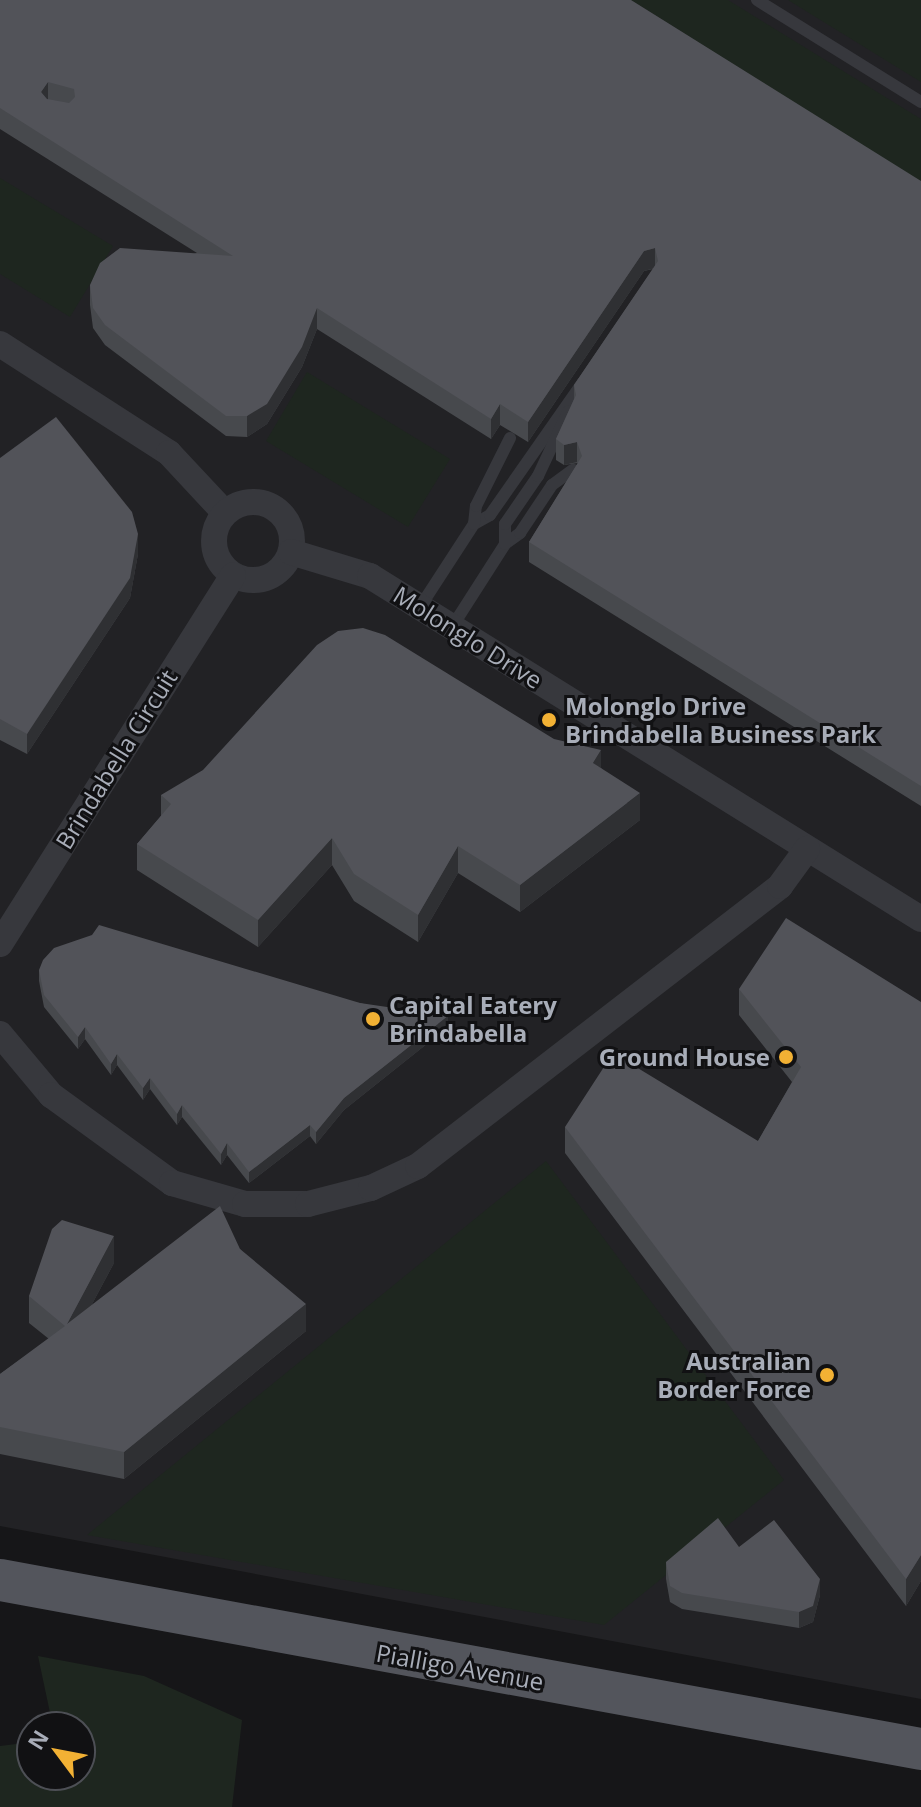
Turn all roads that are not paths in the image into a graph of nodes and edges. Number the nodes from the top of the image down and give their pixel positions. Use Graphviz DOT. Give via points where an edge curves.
graph roads {
  1 [pos="757,0"];
  2 [pos="921,102"];
  3 [pos="0,344"];
  4 [pos="594,365"];
  5 [pos="578,391"];
  6 [pos="510,438"];
  7 [pos="573,470"];
  8 [pos="225,513"];
  9 [pos="474,524"];
  10 [pos="505,544"];
  11 [pos="291,552"];
  12 [pos="233,575"];
  13 [pos="420,607"];
  14 [pos="452,627"];
  15 [pos="807,849"];
  16 [pos="921,919"];
  17 [pos="0,944"];
  18 [pos="0,1034"];
  19 [pos="0,1067"];
  20 [pos="51,1095"];
  21 [pos="0,1580"];
  22 [pos="921,1749"];
  1 -- 2 [label="lane"];
  3 -- 8 [label="street" via="169,453"];
  4 -- 5 [label="lane"];
  5 -- 9 [label="lane" via="490,515"];
  5 -- 10 [label="lane" via="538,476 505,524"];
  6 -- 9 [label="lane" via="476,506"];
  7 -- 10 [label="lane" via="552,485 520,533"];
  8 -- 11 [label="street" via="252,501 279,511 289,523"];
  8 -- 12 [label="street" via="213,541 216,556"];
  9 -- 13 [label="lane"];
  10 -- 14 [label="lane"];
  11 -- 12 [label="street" via="270,577 248,580"];
  11 -- 13 [label="street, Molonglo Drive" via="370,576"];
  12 -- 17 [label="street, Brindabella Circuit"];
  13 -- 14 [label="street, Molonglo Drive"];
  14 -- 15 [label="street, Molonglo Drive"];
  15 -- 16 [label="street, Molonglo Drive"];
  15 -- 20 [label="street" via="780,886 756,905 418,1166 371,1188 275,1207 217,1199 156,1174"];
  18 -- 20 [label="street"];
  19 -- 20 [label="street"];
  21 -- 22 [label="main road, Pialligo Avenue"];
}
